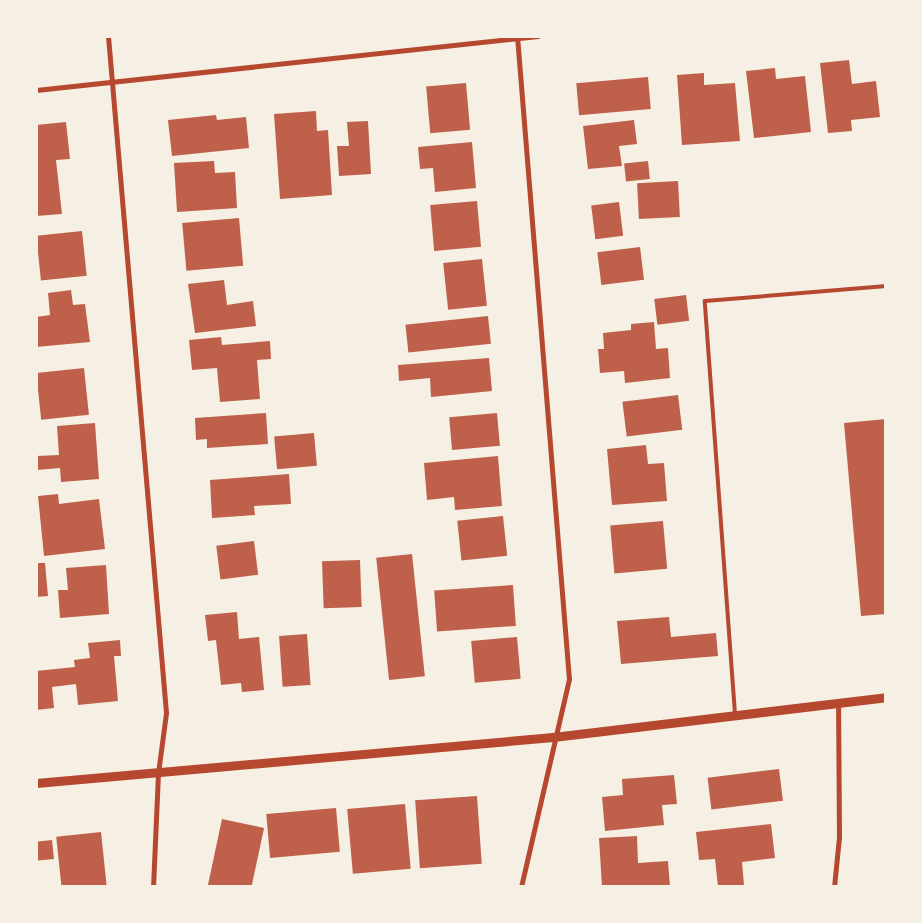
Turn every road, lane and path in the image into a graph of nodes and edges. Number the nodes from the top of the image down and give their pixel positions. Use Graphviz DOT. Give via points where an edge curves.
graph roads {
  1 [pos="108,36"];
  2 [pos="538,36"];
  3 [pos="517,37"];
  4 [pos="112,82"];
  5 [pos="36,90"];
  6 [pos="886,286"];
  7 [pos="886,697"];
  8 [pos="838,701"];
  9 [pos="736,714"];
  10 [pos="553,738"];
  11 [pos="158,773"];
  12 [pos="36,784"];
  13 [pos="153,887"];
  14 [pos="521,887"];
  15 [pos="834,887"];
  1 -- 4 [label="street"];
  2 -- 3 [label="street"];
  3 -- 4 [label="street"];
  3 -- 10 [label="street" via="569,679"];
  4 -- 5 [label="street"];
  4 -- 11 [label="street" via="166,714"];
  6 -- 9 [label="lane" via="705,302"];
  7 -- 8 [label="street"];
  8 -- 9 [label="street"];
  8 -- 15 [label="street" via="838,837"];
  9 -- 10 [label="street"];
  10 -- 11 [label="street"];
  10 -- 14 [label="street"];
  11 -- 12 [label="street"];
  11 -- 13 [label="street"];
}
